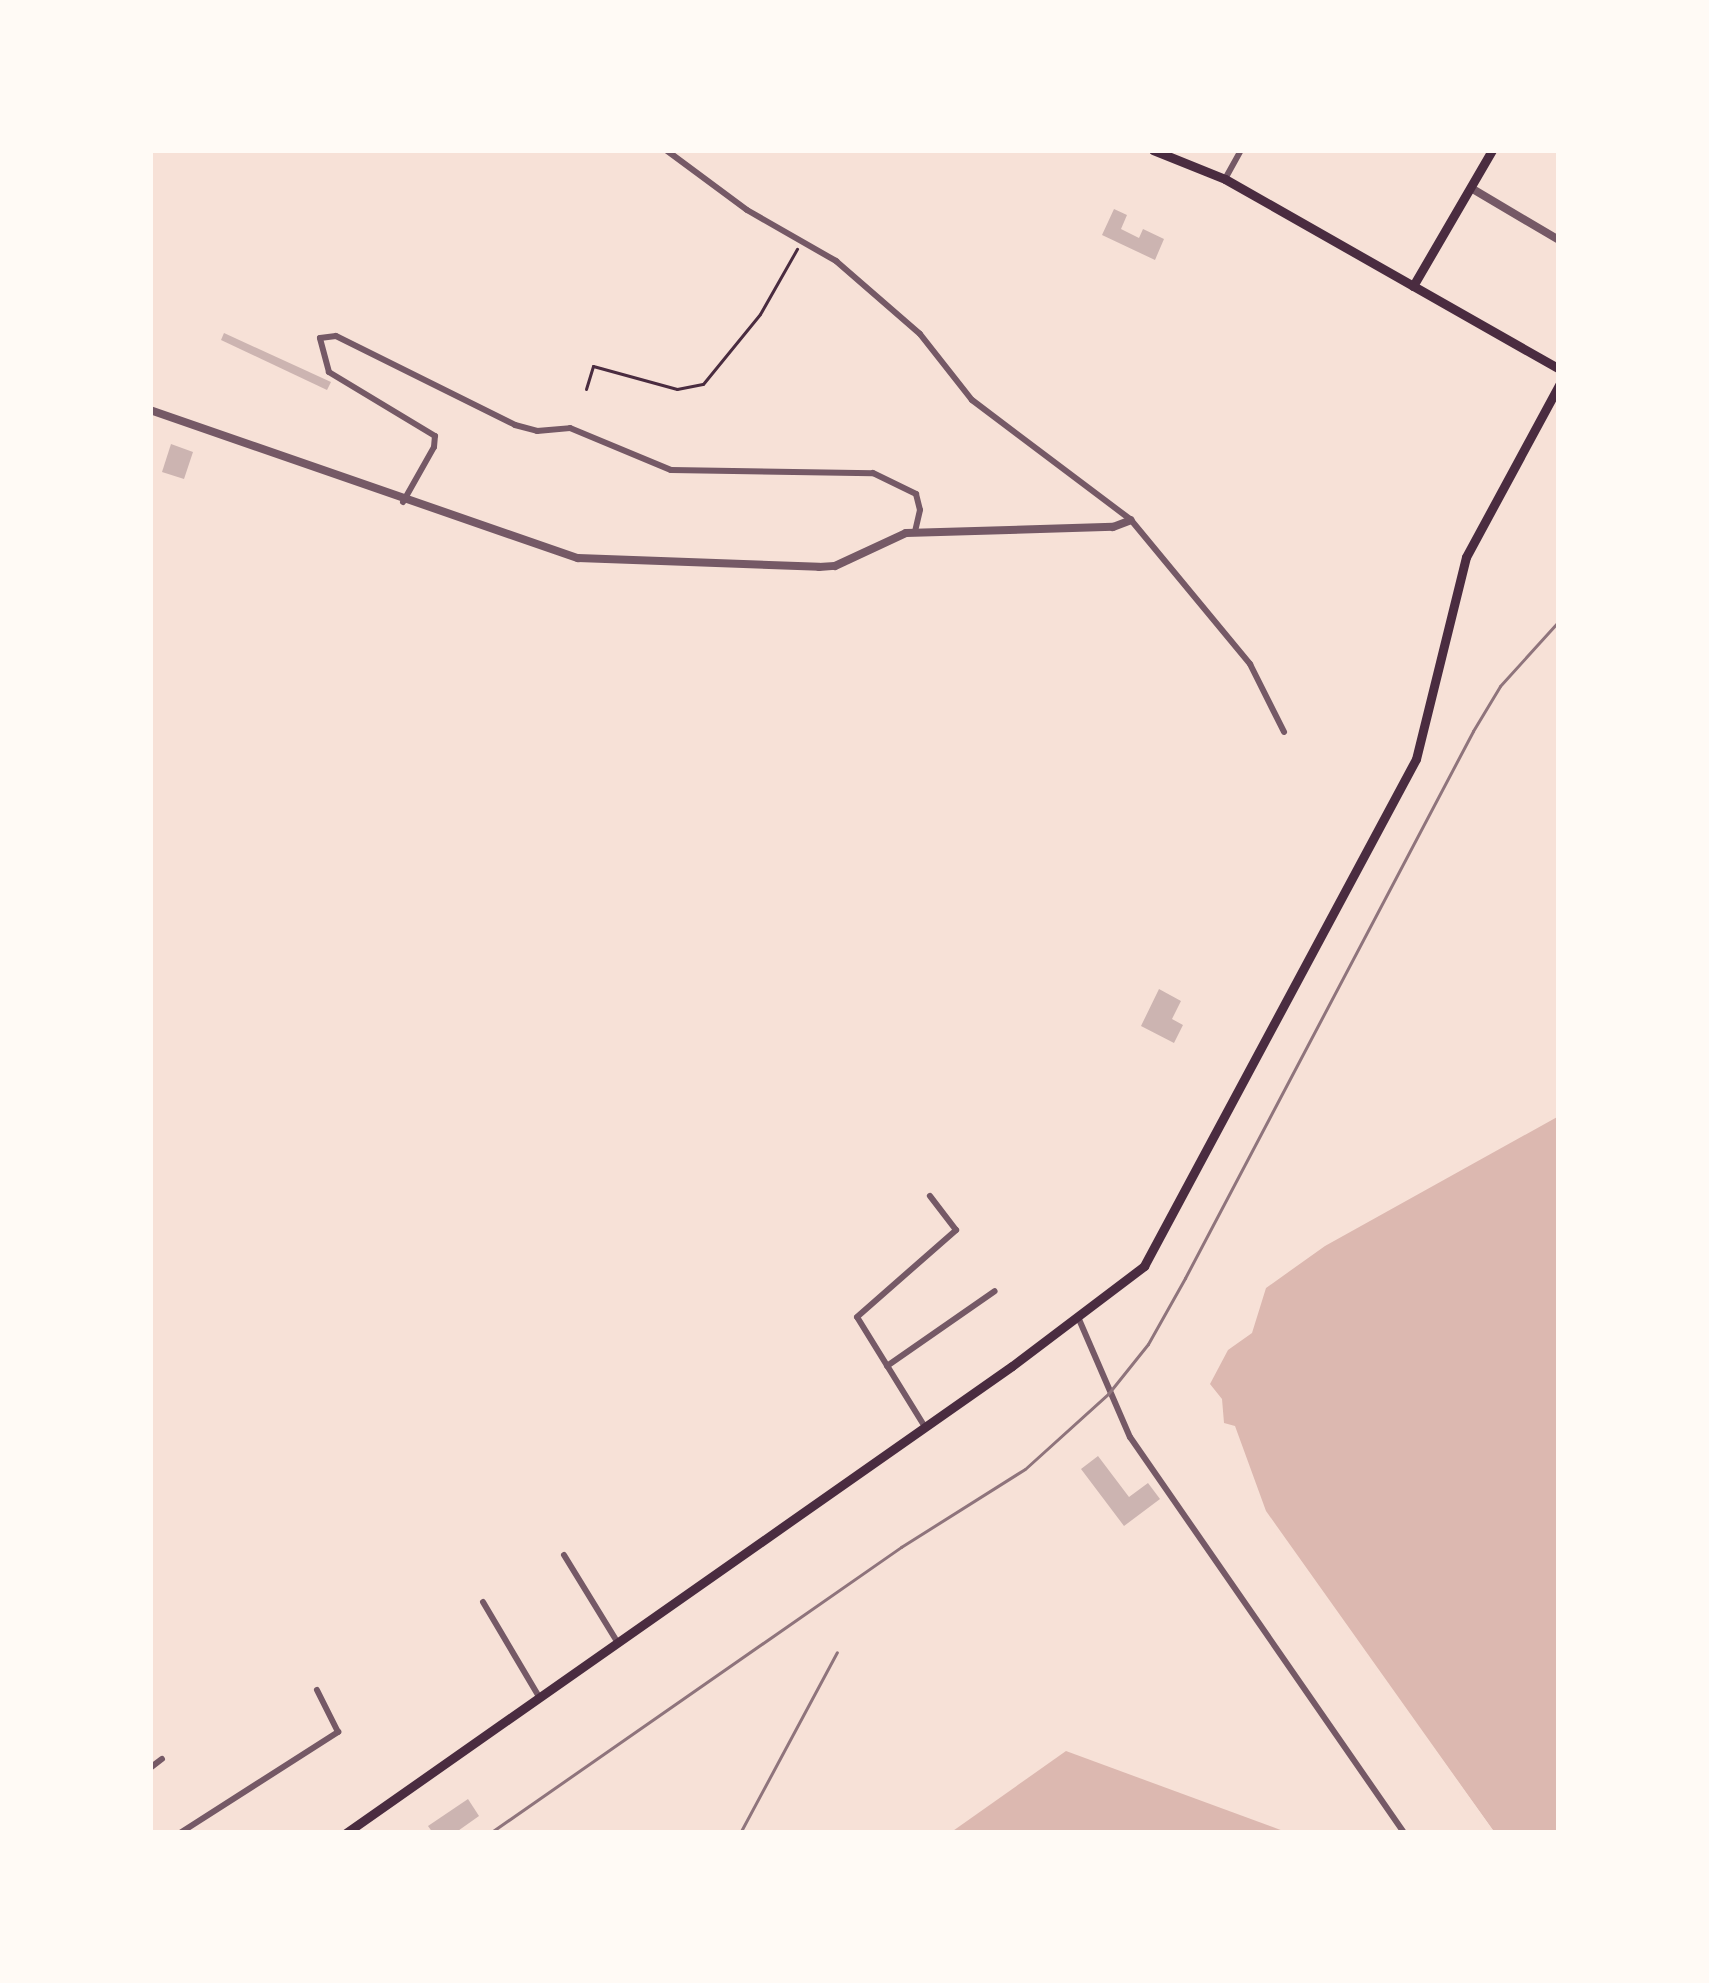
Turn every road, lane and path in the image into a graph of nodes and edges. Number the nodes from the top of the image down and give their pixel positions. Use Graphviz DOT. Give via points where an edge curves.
graph roads {
  1 [pos="666,150"];
  2 [pos="1153,150"];
  3 [pos="1241,150"];
  4 [pos="1492,150"];
  5 [pos="1225,179"];
  6 [pos="1471,188"];
  7 [pos="803,238"];
  8 [pos="1559,240"];
  9 [pos="1413,286"];
  10 [pos="1559,370"];
  11 [pos="1559,386"];
  12 [pos="586,389"];
  13 [pos="150,410"];
  14 [pos="403,502"];
  15 [pos="1131,520"];
  16 [pos="915,532"];
  17 [pos="1284,732"];
  18 [pos="930,1196"];
  19 [pos="995,1291"];
  20 [pos="1078,1316"];
  21 [pos="887,1366"];
  22 [pos="925,1427"];
  23 [pos="564,1555"];
  24 [pos="483,1602"];
  25 [pos="616,1640"];
  26 [pos="317,1690"];
  27 [pos="538,1695"];
  28 [pos="162,1760"];
  29 [pos="150,1768"];
  30 [pos="180,1833"];
  31 [pos="346,1833"];
  32 [pos="1404,1833"];
  1 -- 7 [label="street" via="747,210"];
  2 -- 5 [label="main road"];
  3 -- 5 [label="street"];
  4 -- 6 [label="main road"];
  5 -- 9 [label="main road"];
  6 -- 8 [label="street"];
  6 -- 9 [label="main road"];
  7 -- 12 [label="path" via="760,314 703,384 677,389 593,366"];
  7 -- 15 [label="street" via="920,334 972,400"];
  9 -- 10 [label="main road"];
  11 -- 20 [label="main road" via="1471,545 1428,726 1398,796 1156,1248 1131,1278"];
  13 -- 14 [label="street"];
  14 -- 16 [label="street" via="545,550 613,561 835,566"];
  14 -- 16 [label="street" via="434,436 328,372 320,338 336,336 515,425 570,428 670,470 873,473 916,494"];
  15 -- 16 [label="street"];
  15 -- 17 [label="street" via="1250,664"];
  18 -- 21 [label="street" via="956,1230 857,1317"];
  19 -- 21 [label="street"];
  20 -- 22 [label="main road"];
  20 -- 32 [label="street" via="1130,1437"];
  21 -- 22 [label="street"];
  22 -- 25 [label="main road"];
  23 -- 25 [label="street"];
  24 -- 27 [label="street"];
  25 -- 27 [label="main road"];
  26 -- 30 [label="street" via="338,1732"];
  27 -- 31 [label="main road"];
  28 -- 29 [label="street"];
}
